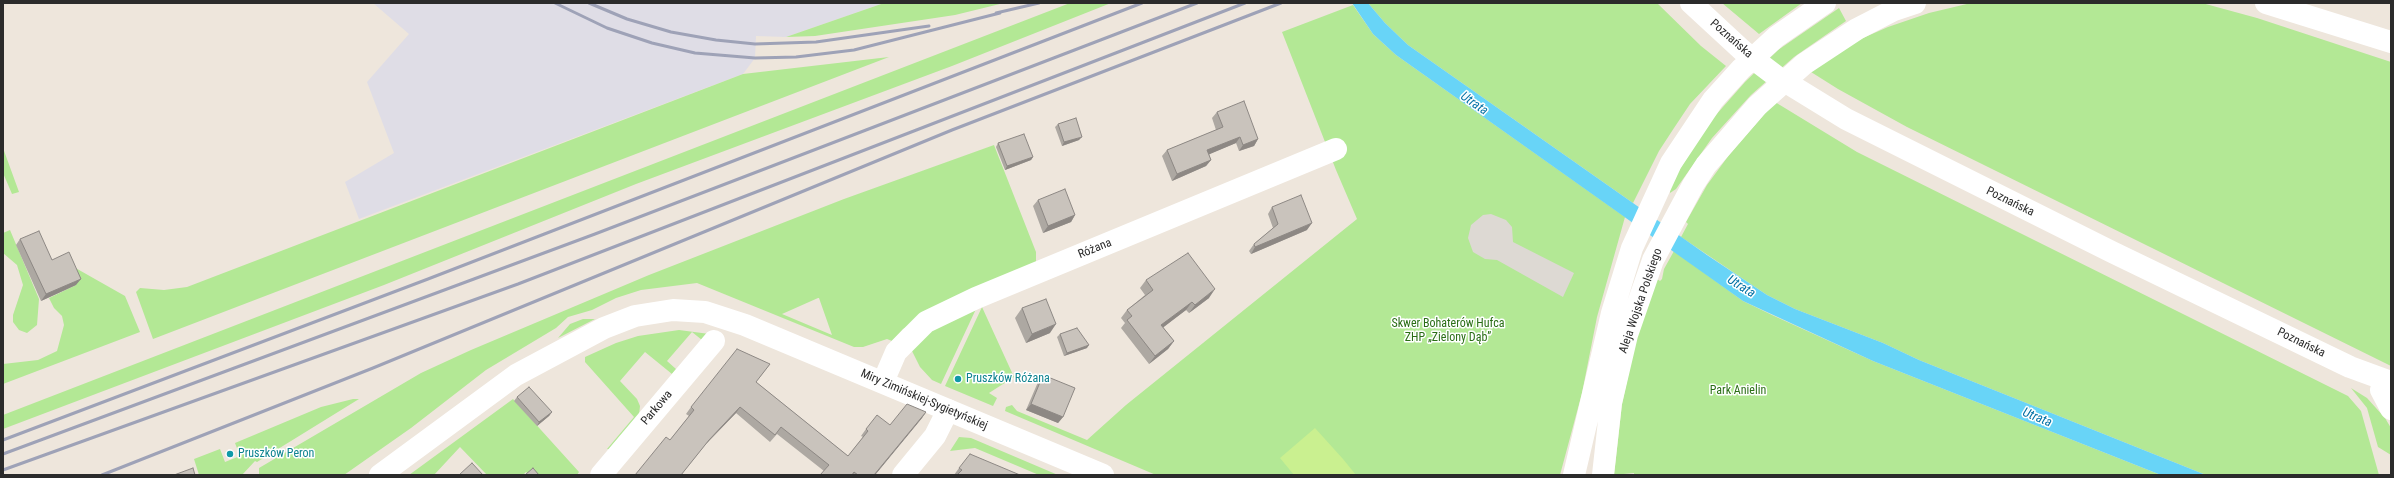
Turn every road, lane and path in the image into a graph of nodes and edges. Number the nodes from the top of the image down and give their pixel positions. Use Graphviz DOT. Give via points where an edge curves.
graph roads {
  1 [pos="1691,3"];
  2 [pos="1825,3"];
  3 [pos="1915,3"];
  4 [pos="2266,3"];
  5 [pos="2391,42"];
  6 [pos="1336,150"];
  7 [pos="714,341"];
  8 [pos="883,382"];
  9 [pos="2388,395"];
  10 [pos="948,410"];
  11 [pos="380,475"];
  12 [pos="601,475"];
  13 [pos="903,475"];
  14 [pos="1103,475"];
  15 [pos="1574,475"];
  16 [pos="1603,475"];
  1 -- 9 [label="main road, Poznańska" via="1743,51 1776,76 1846,119 2350,367"];
  2 -- 15 [label="main road, Aleja Wojska Polskiego" via="1760,51 1713,100 1680,147 1653,199 1632,248 1612,313"];
  3 -- 16 [label="main road, Aleja Wojska Polskiego" via="1894,10 1848,34 1804,64 1747,117 1706,165 1674,217 1653,260 1627,335 1611,403"];
  4 -- 5 [label="main road"];
  6 -- 8 [label="main road, Różana" via="976,298 926,322 896,352"];
  7 -- 12 [label="main road, Parkowa"];
  8 -- 10 [label="main road, Miry Zimińskiej-Sygietyńskiej"];
  8 -- 11 [label="main road, Miry Zimińskiej-Sygietyńskiej" via="745,324 705,312 673,310 635,316 604,328 516,375"];
  10 -- 13 [label="main road" via="935,436"];
  10 -- 14 [label="main road, Miry Zimińskiej-Sygietyńskiej"];
}
